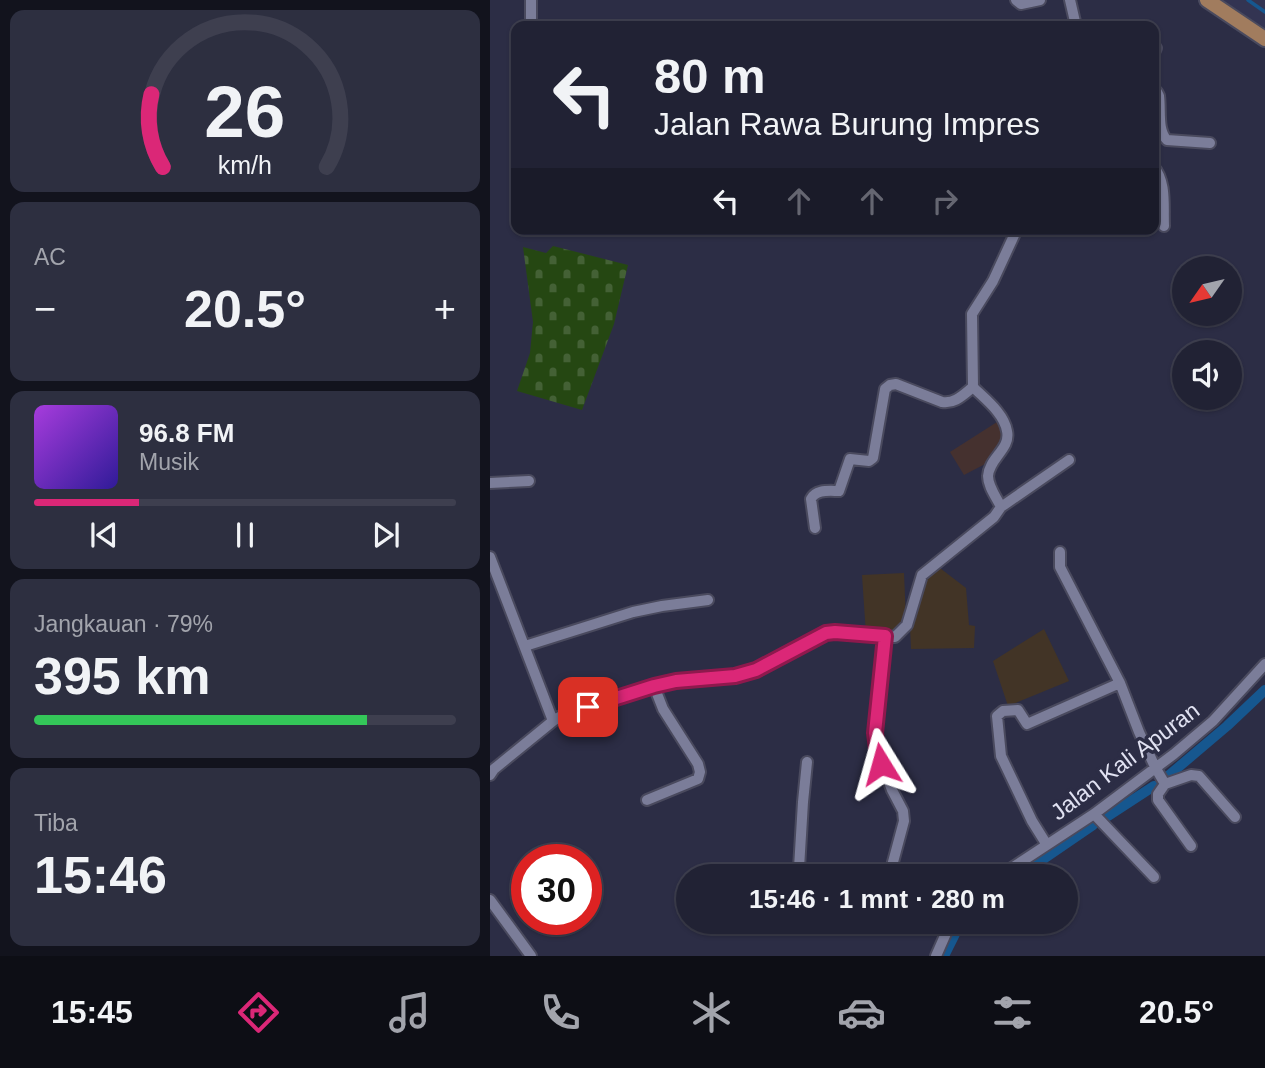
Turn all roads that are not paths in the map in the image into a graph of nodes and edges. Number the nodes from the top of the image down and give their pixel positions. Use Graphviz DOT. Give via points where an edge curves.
graph roads {
  1 [pos="531,0"];
  2 [pos="1016,0"];
  3 [pos="1040,0"];
  4 [pos="1070,0"];
  5 [pos="1207,0"];
  6 [pos="531,21"];
  7 [pos="1075,21"];
  8 [pos="1265,39"];
  9 [pos="1159,96"];
  10 [pos="1210,143"];
  11 [pos="1159,173"];
  12 [pos="1164,226"];
  13 [pos="1014,235"];
  14 [pos="973,387"];
  15 [pos="1069,460"];
  16 [pos="529,481"];
  17 [pos="490,483"];
  18 [pos="1002,507"];
  19 [pos="815,528"];
  20 [pos="1060,552"];
  21 [pos="490,556"];
  22 [pos="708,600"];
  23 [pos="885,636"];
  24 [pos="525,646"];
  25 [pos="1265,664"];
  26 [pos="1121,683"];
  27 [pos="654,686"];
  28 [pos="553,722"];
  29 [pos="807,762"];
  30 [pos="1155,767"];
  31 [pos="490,775"];
  32 [pos="1165,785"];
  33 [pos="647,800"];
  34 [pos="1094,814"];
  35 [pos="1235,817"];
  36 [pos="1047,845"];
  37 [pos="1191,846"];
  38 [pos="799,864"];
  39 [pos="892,864"];
  40 [pos="1018,864"];
  41 [pos="1154,877"];
  42 [pos="490,900"];
  43 [pos="946,934"];
  44 [pos="529,955"];
  45 [pos="936,956"];
  1 -- 6 [label="street"];
  2 -- 3 [label="street" via="1021,4"];
  4 -- 7 [label="street"];
  5 -- 8 [label="main road"];
  9 -- 10 [label="street" via="1163,137"];
  11 -- 12 [label="street"];
  13 -- 14 [label="street" via="972,314"];
  14 -- 18 [label="street" via="1000,415 1007,431 1007,444 988,477"];
  14 -- 19 [label="street" via="949,403 896,384 885,389 873,458 850,458 839,491 813,495"];
  15 -- 18 [label="street"];
  16 -- 17 [label="street"];
  18 -- 23 [label="street" via="926,570 907,625 895,637"];
  20 -- 26 [label="street" via="1060,567"];
  21 -- 24 [label="street"];
  22 -- 24 [label="street" via="633,612"];
  23 -- 27 [label="street" via="826,633 756,670"];
  23 -- 39 [label="street" via="875,733 877,749 903,811"];
  24 -- 28 [label="street"];
  25 -- 30 [label="street, Jalan Kali Apuran" via="1213,722"];
  26 -- 30 [label="street"];
  26 -- 36 [label="street" via="1027,724 1018,709 997,716 1001,756"];
  27 -- 28 [label="street" via="566,713"];
  27 -- 33 [label="street" via="700,772 698,779"];
  28 -- 31 [label="street"];
  29 -- 38 [label="street"];
  30 -- 32 [label="street"];
  30 -- 34 [label="street, Jalan Kali Apuran"];
  32 -- 35 [label="street" via="1199,776"];
  32 -- 37 [label="street" via="1158,800"];
  34 -- 36 [label="street, Jalan Kali Apuran"];
  34 -- 41 [label="street"];
  36 -- 40 [label="street, Jalan Kali Apuran"];
  42 -- 44 [label="street"];
  43 -- 45 [label="street"];
}
